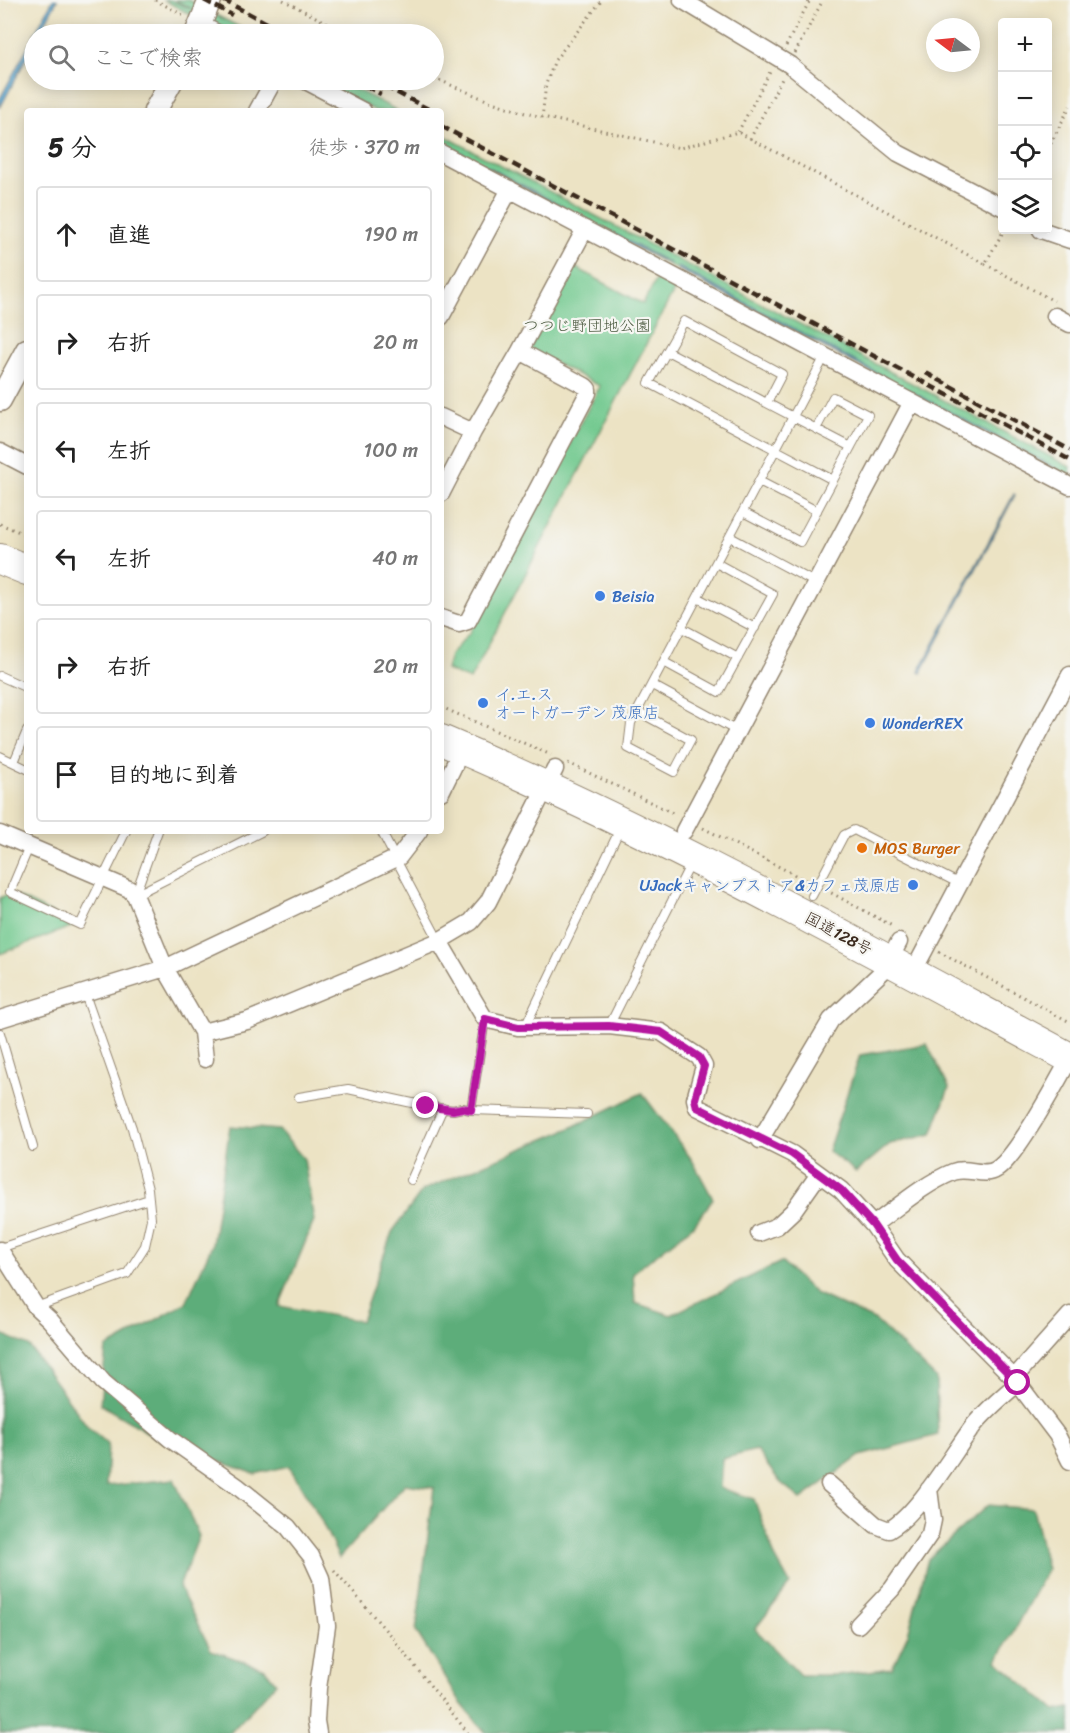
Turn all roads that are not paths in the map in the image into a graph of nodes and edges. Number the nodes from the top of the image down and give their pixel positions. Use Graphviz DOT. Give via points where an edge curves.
graph roads {
  1 [pos="210,0"];
  2 [pos="682,0"];
  3 [pos="199,24"];
  4 [pos="167,90"];
  5 [pos="269,90"];
  6 [pos="322,90"];
  7 [pos="157,108"];
  8 [pos="259,108"];
  9 [pos="353,108"];
  10 [pos="444,155"];
  11 [pos="510,189"];
  12 [pos="998,205"];
  13 [pos="585,229"];
  14 [pos="1052,234"];
  15 [pos="1070,240"];
  16 [pos="1058,310"];
  17 [pos="444,311"];
  18 [pos="1070,324"];
  19 [pos="520,351"];
  20 [pos="667,351"];
  21 [pos="24,356"];
  22 [pos="825,356"];
  23 [pos="0,400"];
  24 [pos="912,402"];
  25 [pos="767,403"];
  26 [pos="793,417"];
  27 [pos="444,418"];
  28 [pos="816,429"];
  29 [pos="473,432"];
  30 [pos="851,447"];
  31 [pos="776,449"];
  32 [pos="0,452"];
  33 [pos="24,464"];
  34 [pos="833,480"];
  35 [pos="759,481"];
  36 [pos="1070,486"];
  37 [pos="444,488"];
  38 [pos="817,511"];
  39 [pos="743,512"];
  40 [pos="0,537"];
  41 [pos="730,537"];
  42 [pos="24,547"];
  43 [pos="0,559"];
  44 [pos="716,563"];
  45 [pos="24,569"];
  46 [pos="816,582"];
  47 [pos="698,598"];
  48 [pos="444,619"];
  49 [pos="682,628"];
  50 [pos="755,628"];
  51 [pos="738,658"];
  52 [pos="664,662"];
  53 [pos="1070,675"];
  54 [pos="0,676"];
  55 [pos="652,685"];
  56 [pos="24,687"];
  57 [pos="637,711"];
  58 [pos="444,720"];
  59 [pos="737,731"];
  60 [pos="24,738"];
  61 [pos="451,744"];
  62 [pos="0,756"];
  63 [pos="14,762"];
  64 [pos="24,767"];
  65 [pos="444,778"];
  66 [pos="551,778"];
  67 [pos="622,823"];
  68 [pos="687,826"];
  69 [pos="0,834"];
  70 [pos="125,834"];
  71 [pos="157,834"];
  72 [pos="257,834"];
  73 [pos="383,834"];
  74 [pos="417,834"];
  75 [pos="29,847"];
  76 [pos="694,858"];
  77 [pos="396,859"];
  78 [pos="103,879"];
  79 [pos="960,885"];
  80 [pos="814,891"];
  81 [pos="135,895"];
  82 [pos="439,941"];
  83 [pos="908,951"];
  84 [pos="165,968"];
  85 [pos="85,994"];
  86 [pos="0,1019"];
  87 [pos="485,1019"];
  88 [pos="609,1026"];
  89 [pos="525,1027"];
  90 [pos="202,1032"];
  91 [pos="0,1033"];
  92 [pos="1070,1034"];
  93 [pos="1070,1058"];
  94 [pos="205,1059"];
  95 [pos="299,1097"];
  96 [pos="443,1108"];
  97 [pos="471,1110"];
  98 [pos="587,1114"];
  99 [pos="760,1140"];
  100 [pos="33,1147"];
  101 [pos="819,1174"];
  102 [pos="411,1180"];
  103 [pos="149,1199"];
  104 [pos="873,1225"];
  105 [pos="759,1233"];
  106 [pos="0,1249"];
  107 [pos="36,1307"];
  108 [pos="1070,1315"];
  109 [pos="1016,1380"];
  110 [pos="1068,1451"];
  111 [pos="829,1484"];
  112 [pos="929,1489"];
  113 [pos="858,1625"];
  114 [pos="318,1733"];
  1 -- 3 [label="street"];
  2 -- 12 [label="street" via="784,61 898,153"];
  4 -- 7 [label="street"];
  5 -- 8 [label="street"];
  6 -- 9 [label="street"];
  10 -- 11 [label="street"];
  11 -- 13 [label="street"];
  11 -- 17 [label="street"];
  13 -- 19 [label="street"];
  13 -- 22 [label="street"];
  14 -- 15 [label="street"];
  16 -- 18 [label="street"];
  19 -- 29 [label="street"];
  19 -- 48 [label="street" via="585,386 588,393 468,621 454,624"];
  20 -- 25 [label="lane"];
  20 -- 25 [label="lane" via="684,321 782,374"];
  20 -- 31 [label="lane" via="650,383"];
  21 -- 23 [label="street"];
  22 -- 24 [label="street"];
  22 -- 26 [label="lane"];
  24 -- 36 [label="street"];
  24 -- 46 [label="street"];
  25 -- 26 [label="lane"];
  26 -- 28 [label="lane"];
  26 -- 31 [label="lane"];
  27 -- 29 [label="street"];
  28 -- 30 [label="lane"];
  28 -- 30 [label="lane" via="833,397 868,415"];
  29 -- 37 [label="street"];
  30 -- 34 [label="lane"];
  31 -- 34 [label="lane"];
  31 -- 35 [label="lane"];
  32 -- 33 [label="street"];
  34 -- 38 [label="lane"];
  35 -- 38 [label="lane"];
  35 -- 39 [label="lane"];
  38 -- 39 [label="lane" via="800,542"];
  39 -- 41 [label="lane"];
  40 -- 42 [label="highway"];
  41 -- 44 [label="lane"];
  41 -- 46 [label="lane"];
  43 -- 45 [label="highway"];
  44 -- 47 [label="lane"];
  44 -- 50 [label="lane" via="773,594"];
  46 -- 59 [label="street"];
  47 -- 49 [label="lane"];
  47 -- 50 [label="lane"];
  49 -- 51 [label="lane"];
  49 -- 52 [label="lane"];
  50 -- 51 [label="lane"];
  51 -- 52 [label="lane" via="720,692"];
  52 -- 55 [label="lane"];
  53 -- 79 [label="street"];
  54 -- 56 [label="lane"];
  55 -- 57 [label="lane"];
  55 -- 59 [label="lane"];
  57 -- 57 [label="lane" via="628,748 674,772 691,740"];
  58 -- 66 [label="highway, 国道128号"];
  59 -- 68 [label="street"];
  60 -- 63 [label="lane"];
  61 -- 65 [label="street"];
  61 -- 66 [label="highway, 国道128号"];
  62 -- 63 [label="lane"];
  63 -- 64 [label="lane"];
  66 -- 67 [label="highway, 国道128号"];
  66 -- 68 [label="highway, 国道128号"];
  66 -- 82 [label="street" via="484,908 471,922"];
  67 -- 76 [label="highway, 国道128号"];
  67 -- 89 [label="lane"];
  68 -- 80 [label="highway, 国道128号"];
  69 -- 75 [label="street"];
  70 -- 78 [label="lane"];
  71 -- 81 [label="lane"];
  72 -- 81 [label="lane"];
  73 -- 77 [label="lane"];
  74 -- 77 [label="street"];
  75 -- 78 [label="street"];
  75 -- 78 [label="lane" via="10,892 80,925"];
  76 -- 83 [label="highway, 国道128号"];
  76 -- 88 [label="lane"];
  77 -- 82 [label="lane"];
  77 -- 84 [label="street"];
  78 -- 81 [label="street"];
  79 -- 80 [label="lane" via="854,831 844,835"];
  79 -- 83 [label="street"];
  80 -- 83 [label="highway, 国道128号"];
  81 -- 84 [label="street"];
  82 -- 87 [label="street"];
  82 -- 90 [label="street" via="247,1021"];
  83 -- 92 [label="highway, 国道128号"];
  83 -- 93 [label="highway, 国道128号"];
  83 -- 99 [label="street" via="831,1020"];
  84 -- 85 [label="street"];
  84 -- 90 [label="street"];
  85 -- 86 [label="street"];
  85 -- 103 [label="lane" via="132,1128"];
  87 -- 89 [label="street"];
  87 -- 97 [label="lane"];
  88 -- 89 [label="street"];
  88 -- 99 [label="street" via="661,1032 699,1057 704,1066 695,1099 697,1107"];
  90 -- 94 [label="street"];
  91 -- 100 [label="lane"];
  93 -- 104 [label="street" via="1014,1151 997,1169 987,1173 955,1171"];
  95 -- 96 [label="lane" via="348,1089"];
  96 -- 97 [label="lane"];
  96 -- 102 [label="lane"];
  97 -- 98 [label="lane"];
  99 -- 101 [label="street" via="792,1154"];
  101 -- 104 [label="street" via="841,1190"];
  101 -- 105 [label="street" via="793,1211 777,1226"];
  103 -- 106 [label="lane"];
  103 -- 107 [label="lane" via="151,1220 145,1246 127,1274"];
  104 -- 109 [label="street" via="897,1260"];
  106 -- 107 [label="street"];
  107 -- 114 [label="street" via="103,1382 288,1527 311,1556 321,1578 327,1626 318,1688"];
  108 -- 109 [label="street"];
  109 -- 110 [label="street"];
  109 -- 112 [label="street" via="975,1424"];
  111 -- 112 [label="street" via="876,1525 889,1530"];
  112 -- 113 [label="street" via="933,1520 930,1534 892,1588"];
}
